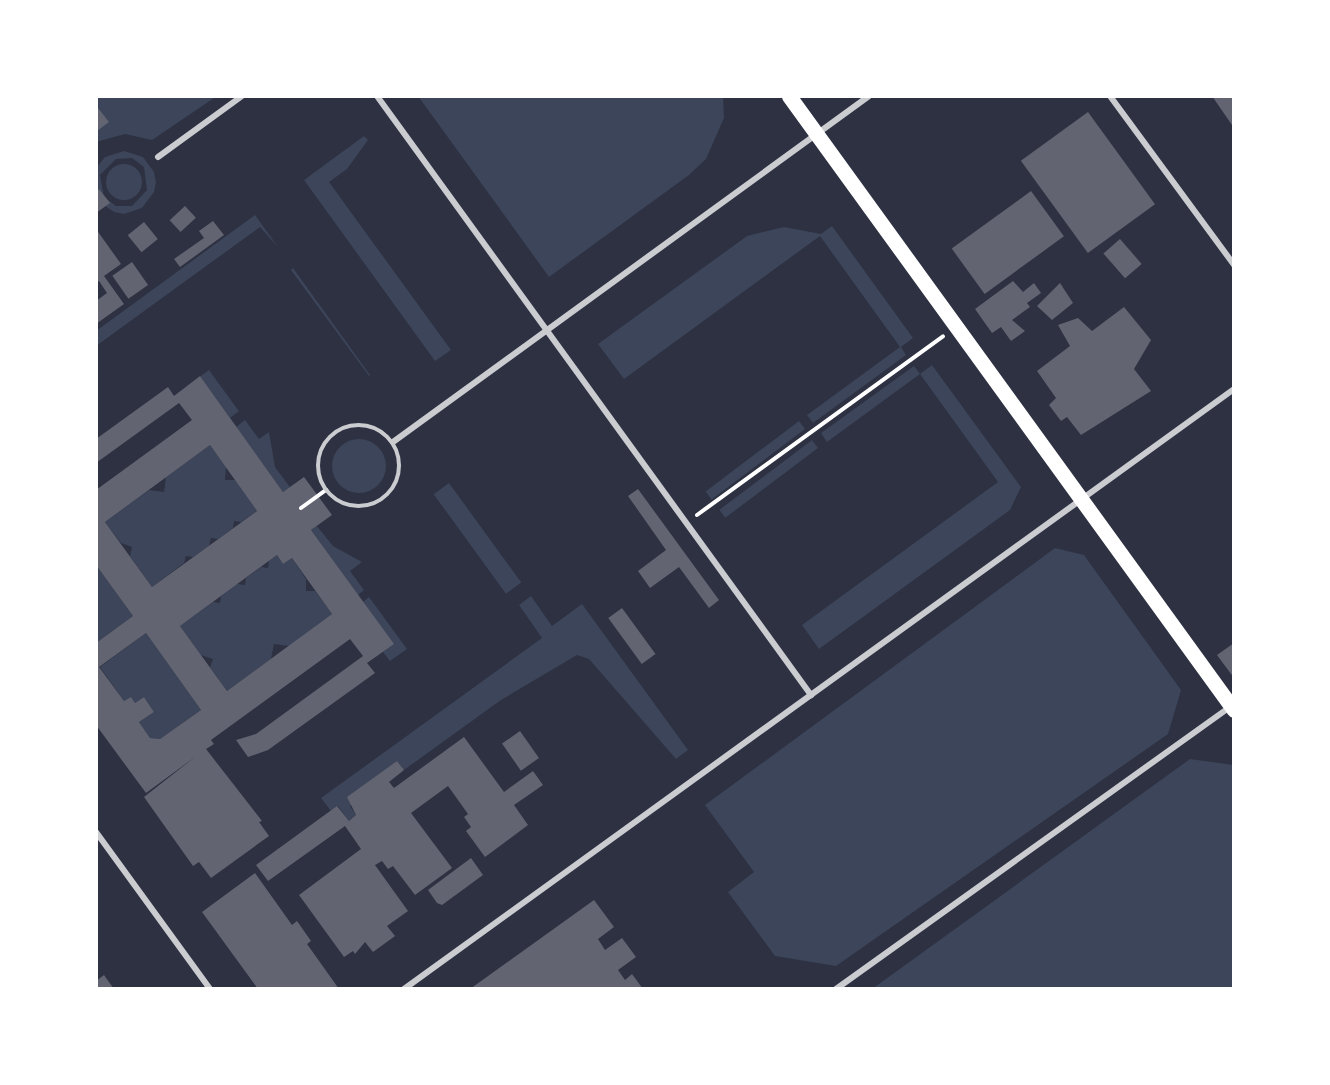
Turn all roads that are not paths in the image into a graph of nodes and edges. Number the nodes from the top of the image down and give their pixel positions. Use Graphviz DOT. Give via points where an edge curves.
graph roads {
  1 [pos="242,96"];
  2 [pos="377,96"];
  3 [pos="789,96"];
  4 [pos="869,96"];
  5 [pos="1110,96"];
  6 [pos="816,134"];
  7 [pos="158,158"];
  8 [pos="1234,265"];
  9 [pos="547,330"];
  10 [pos="1234,389"];
  11 [pos="393,442"];
  12 [pos="1081,498"];
  13 [pos="811,695"];
  14 [pos="1233,708"];
  15 [pos="96,832"];
  16 [pos="210,989"];
  17 [pos="404,989"];
  18 [pos="836,989"];
  1 -- 7 [label="street"];
  2 -- 9 [label="street"];
  3 -- 6 [label="main road"];
  4 -- 6 [label="street"];
  5 -- 8 [label="street"];
  6 -- 9 [label="street"];
  6 -- 12 [label="main road"];
  9 -- 11 [label="street"];
  9 -- 13 [label="street"];
  10 -- 12 [label="street"];
  11 -- 11 [label="lane" via="369,426 342,429 322,449 320,477 326,490 349,506 363,507 389,495 400,469"];
  12 -- 13 [label="street"];
  12 -- 14 [label="main road"];
  13 -- 17 [label="street"];
  14 -- 18 [label="street"];
  15 -- 16 [label="street"];
}
